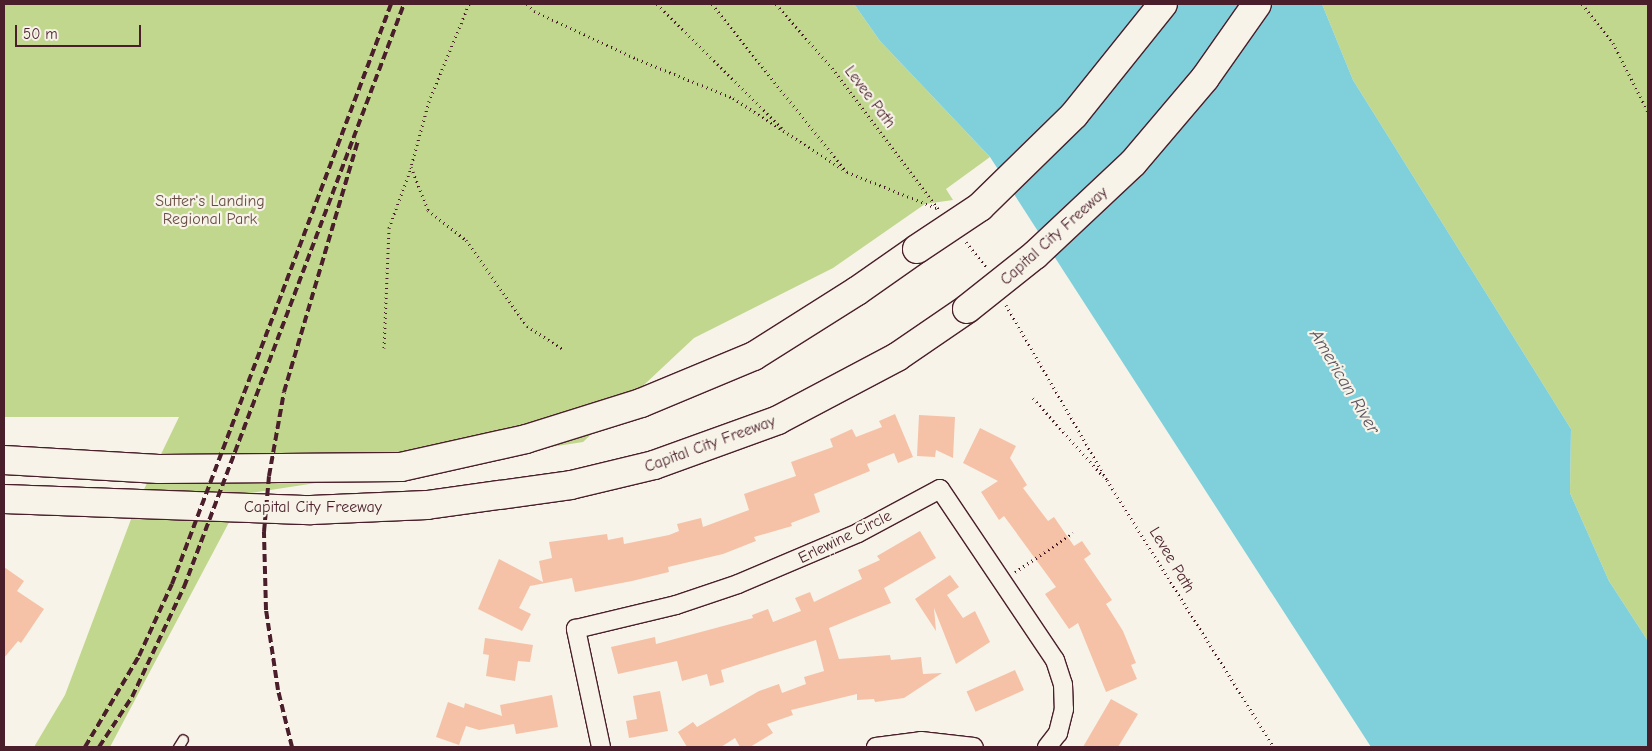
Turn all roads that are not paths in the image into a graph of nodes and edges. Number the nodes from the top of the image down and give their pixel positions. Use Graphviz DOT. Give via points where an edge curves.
graph roads {
  1 [pos="1163,4"];
  2 [pos="1257,4"];
  3 [pos="4,460"];
  4 [pos="4,498"];
  5 [pos="601,747"];
  6 [pos="876,747"];
  7 [pos="974,747"];
  8 [pos="1047,747"];
  1 -- 3 [label="highway, bridge" via="1074,115 980,208 754,356 641,403 526,439 401,466 159,469"];
  2 -- 4 [label="highway, Capital City Freeway, bridge" via="1205,78 1133,163 1035,255 967,309 897,357 778,420 654,465 571,485 444,503 311,510"];
  5 -- 8 [label="street, Erlewine Circle" via="576,629 676,605 738,584 858,533 940,489 1060,671 1064,709 1058,733"];
  6 -- 7 [label="street" via="921,741"];
}
